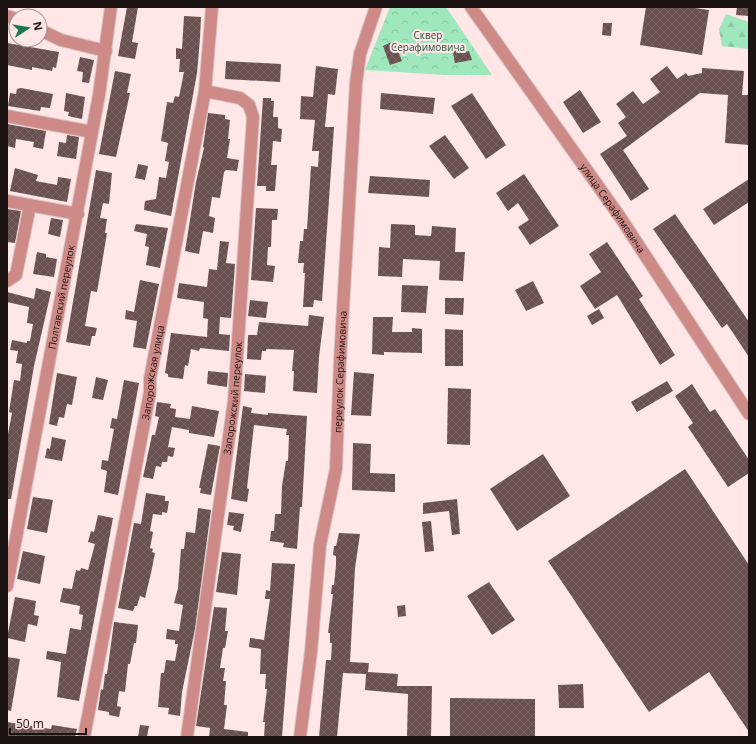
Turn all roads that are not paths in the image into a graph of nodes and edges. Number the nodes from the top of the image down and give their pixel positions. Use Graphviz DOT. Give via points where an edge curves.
graph roads {
  1 [pos="112,7"];
  2 [pos="212,7"];
  3 [pos="376,7"];
  4 [pos="471,7"];
  5 [pos="48,34"];
  6 [pos="106,51"];
  7 [pos="205,91"];
  8 [pos="7,116"];
  9 [pos="92,132"];
  10 [pos="7,200"];
  11 [pos="30,205"];
  12 [pos="78,214"];
  13 [pos="7,281"];
  14 [pos="749,414"];
  15 [pos="7,586"];
  16 [pos="84,737"];
  17 [pos="186,737"];
  18 [pos="300,737"];
  1 -- 6 [label="street, Полтавский переулок"];
  2 -- 7 [label="street, Запорожская улица"];
  3 -- 18 [label="street, переулок Серафимовича" via="360,54 356,83 340,353 336,469 320,545 311,652"];
  4 -- 14 [label="street, улица Серафимовича" via="620,217"];
  5 -- 6 [label="street" via="61,40"];
  6 -- 9 [label="street, Полтавский переулок"];
  7 -- 16 [label="street, Запорожская улица"];
  7 -- 17 [label="street, Запорожский переулок" via="240,98 249,104 253,117 234,400"];
  8 -- 9 [label="street"];
  9 -- 12 [label="street, Полтавский переулок"];
  10 -- 11 [label="street"];
  11 -- 12 [label="street"];
  11 -- 13 [label="street" via="16,275"];
  12 -- 15 [label="street, Полтавский переулок"];
}
